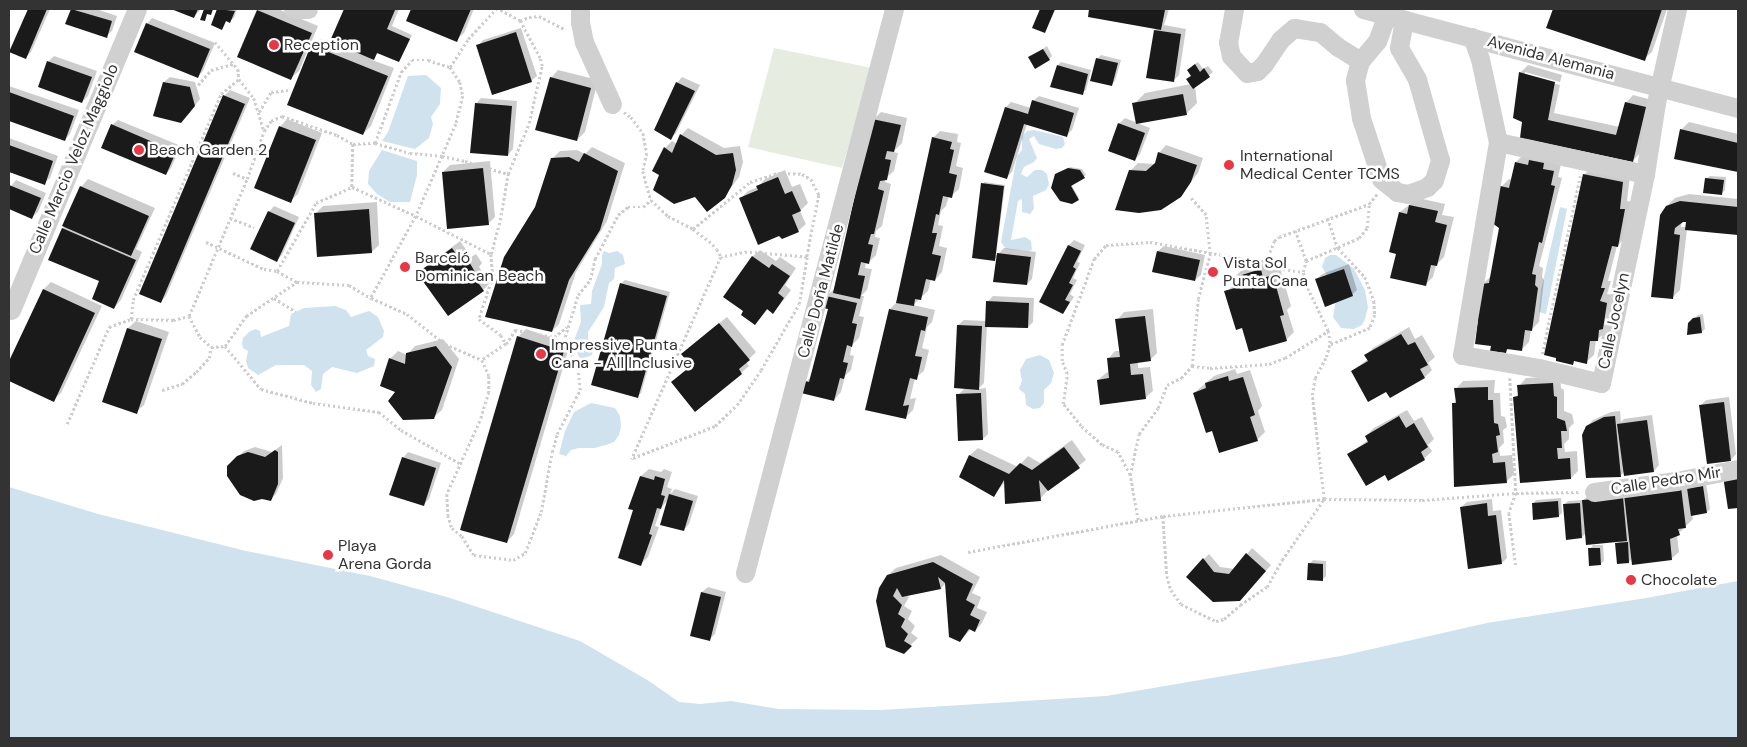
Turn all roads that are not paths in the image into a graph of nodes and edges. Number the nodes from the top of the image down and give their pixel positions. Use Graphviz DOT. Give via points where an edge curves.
graph roads {
  1 [pos="137,9"];
  2 [pos="293,9"];
  3 [pos="308,9"];
  4 [pos="580,9"];
  5 [pos="894,9"];
  6 [pos="1234,9"];
  7 [pos="1367,9"];
  8 [pos="1677,9"];
  9 [pos="1396,17"];
  10 [pos="1472,37"];
  11 [pos="1360,61"];
  12 [pos="1661,88"];
  13 [pos="612,104"];
  14 [pos="1738,108"];
  15 [pos="1498,142"];
  16 [pos="1645,174"];
  17 [pos="11,310"];
  18 [pos="1738,469"];
  19 [pos="1594,492"];
  20 [pos="746,573"];
  1 -- 17 [label="street, Calle Marcio Veloz Maggiolo"];
  2 -- 3 [label="street"];
  4 -- 13 [label="street" via="582,33"];
  5 -- 20 [label="street, Calle Doña Matilde"];
  6 -- 11 [label="street" via="1228,42 1231,56 1247,73 1264,64 1280,40 1294,28 1320,32"];
  7 -- 9 [label="street, Avenida Alemania"];
  8 -- 12 [label="street"];
  9 -- 10 [label="street, Avenida Alemania"];
  9 -- 11 [label="street"];
  9 -- 11 [label="street" via="1399,48 1417,79 1440,160 1434,180 1418,192 1397,192 1385,184 1377,170 1361,118 1354,80"];
  10 -- 12 [label="street, Avenida Alemania"];
  10 -- 15 [label="street, Calle Jocelyn"];
  12 -- 14 [label="street, Avenida Alemania"];
  12 -- 16 [label="street"];
  15 -- 16 [label="street"];
  15 -- 16 [label="street, Calle Jocelyn" via="1462,355 1601,383"];
  18 -- 19 [label="street, Calle Pedro Mir"];
}
